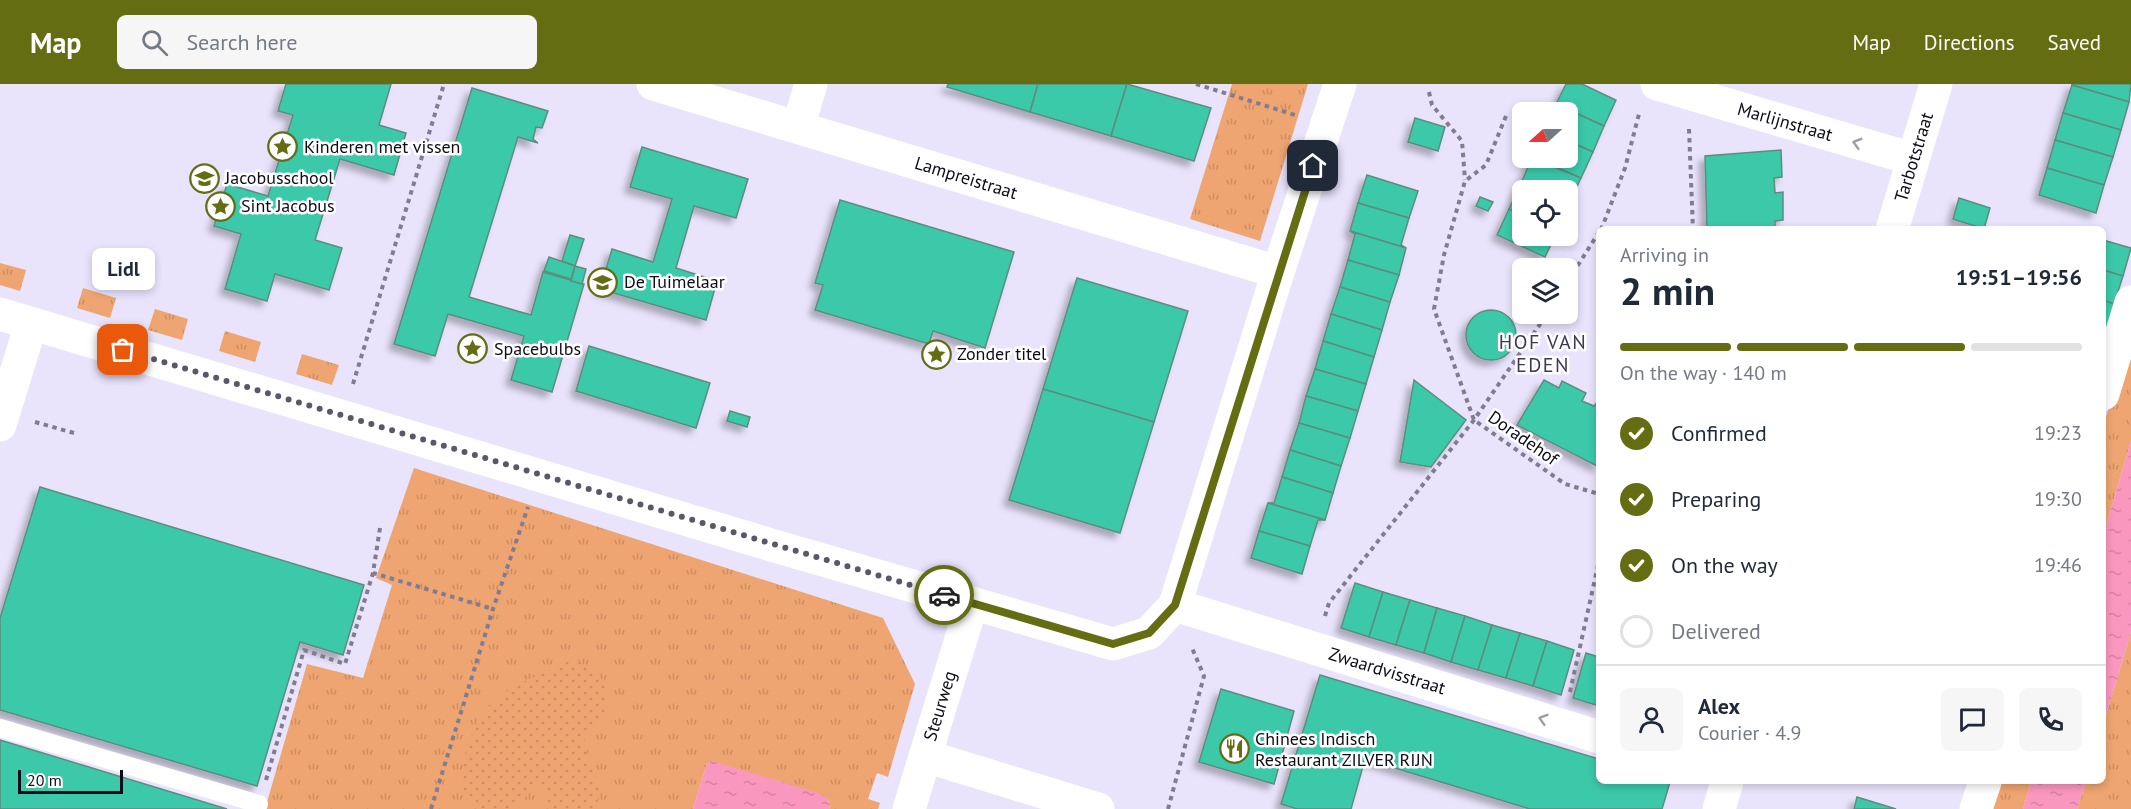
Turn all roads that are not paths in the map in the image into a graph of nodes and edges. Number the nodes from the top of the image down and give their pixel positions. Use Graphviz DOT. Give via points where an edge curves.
graph roads {
  1 [pos="653,84"];
  2 [pos="811,84"];
  3 [pos="1340,84"];
  4 [pos="1936,84"];
  5 [pos="1662,94"];
  6 [pos="798,127"];
  7 [pos="1913,159"];
  8 [pos="1893,226"];
  9 [pos="1278,272"];
  10 [pos="2131,302"];
  11 [pos="0,314"];
  12 [pos="31,324"];
  13 [pos="2106,384"];
  14 [pos="0,425"];
  15 [pos="972,603"];
  16 [pos="1175,605"];
  17 [pos="0,728"];
  18 [pos="1596,736"];
  19 [pos="925,756"];
  20 [pos="1726,784"];
  21 [pos="1984,784"];
  22 [pos="259,804"];
  23 [pos="909,809"];
  24 [pos="1098,809"];
  25 [pos="1719,809"];
  26 [pos="1976,809"];
  1 -- 6 [label="street, Lampreistraat"];
  2 -- 6 [label="street"];
  3 -- 9 [label="street"];
  4 -- 7 [label="street, Tarbotstraat"];
  7 -- 5 [label="street, Marlijnstraat, one-way"];
  6 -- 9 [label="street, Lampreistraat"];
  7 -- 8 [label="street, Tarbotstraat"];
  9 -- 16 [label="street"];
  10 -- 13 [label="street"];
  11 -- 12 [label="street"];
  12 -- 14 [label="street"];
  12 -- 15 [label="street"];
  15 -- 16 [label="street" via="1113,644 1149,633"];
  15 -- 19 [label="street, Steurweg"];
  18 -- 16 [label="street, Zwaardvisstraat, one-way"];
  17 -- 22 [label="lane"];
  19 -- 23 [label="street, Steurweg"];
  19 -- 24 [label="street"];
  20 -- 25 [label="street"];
  21 -- 26 [label="street"];
}
